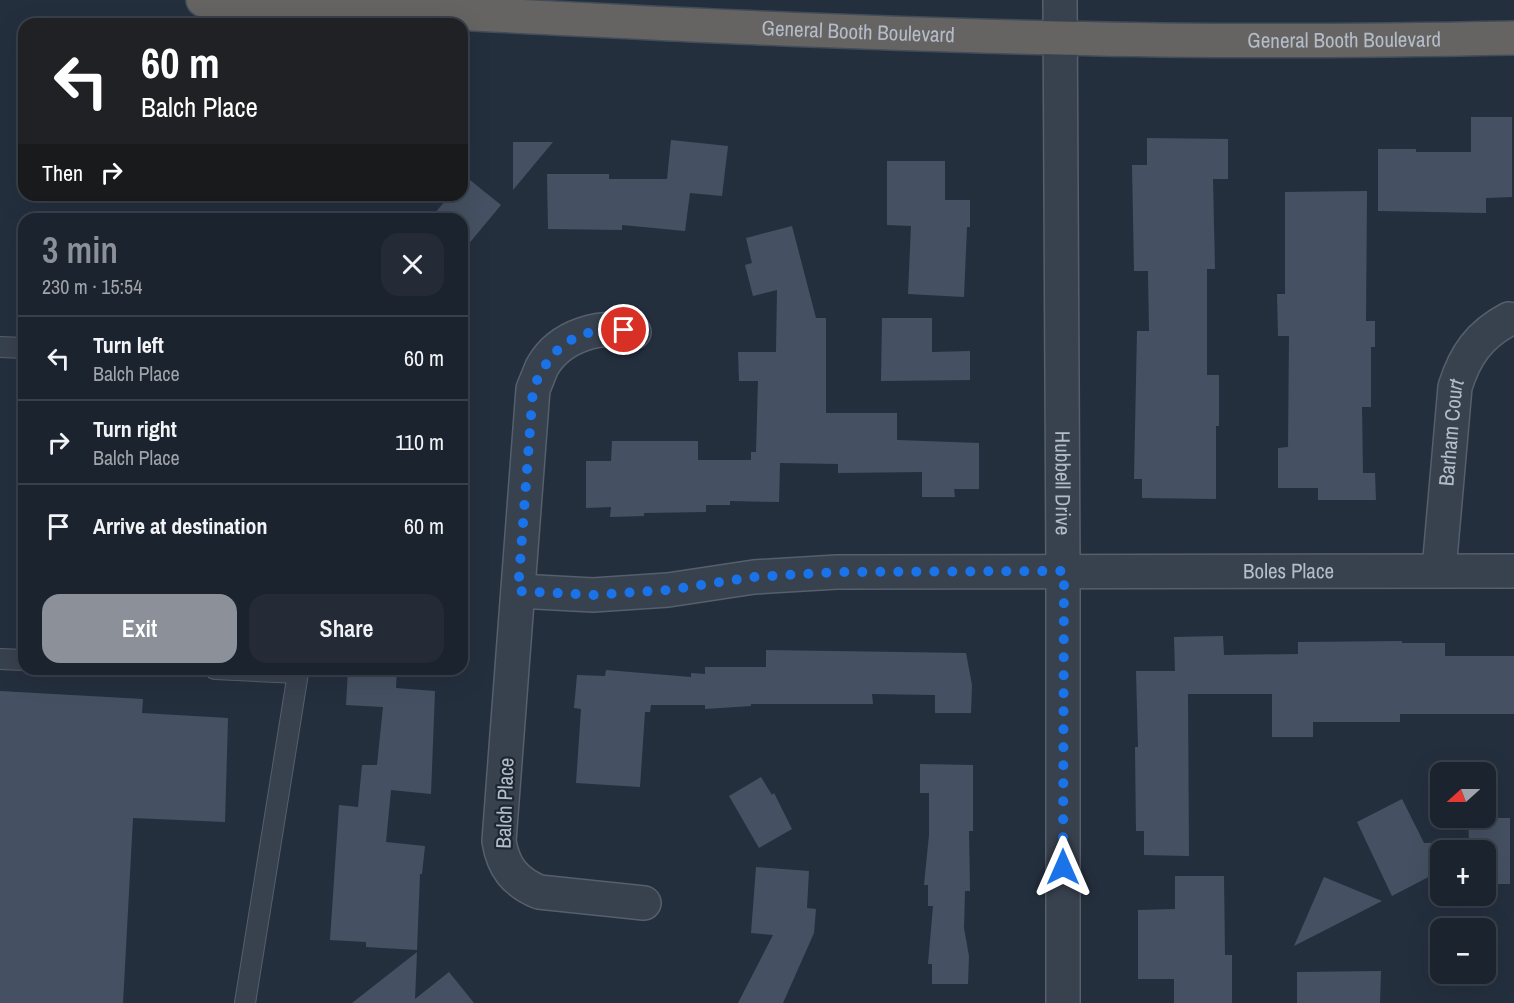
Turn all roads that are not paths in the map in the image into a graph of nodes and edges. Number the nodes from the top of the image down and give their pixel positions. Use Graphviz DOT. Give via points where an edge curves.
graph roads {
  1 [pos="203,0"];
  2 [pos="1060,0"];
  3 [pos="1060,38"];
  4 [pos="1514,38"];
  5 [pos="1509,319"];
  6 [pos="634,332"];
  7 [pos="0,347"];
  8 [pos="18,348"];
  9 [pos="1439,570"];
  10 [pos="1064,571"];
  11 [pos="1514,571"];
  12 [pos="518,591"];
  13 [pos="0,659"];
  14 [pos="18,660"];
  15 [pos="297,675"];
  16 [pos="644,903"];
  17 [pos="245,1003"];
  18 [pos="1063,1003"];
  1 -- 3 [label="highway, General Booth Boulevard"];
  2 -- 3 [label="street, Hubbell Drive"];
  3 -- 4 [label="highway, General Booth Boulevard"];
  3 -- 10 [label="street, Hubbell Drive"];
  5 -- 9 [label="street, Barham Court" via="1478,342 1462,365 1455,387"];
  6 -- 12 [label="street, Balch Place" via="603,329 583,334 561,346 543,365 533,389"];
  7 -- 8 [label="lane"];
  9 -- 10 [label="street, Boles Place"];
  9 -- 11 [label="street, Boles Place"];
  10 -- 12 [label="street" via="837,572 593,595"];
  10 -- 18 [label="street, Hubbell Drive"];
  12 -- 16 [label="street, Balch Place" via="501,853 511,875 523,886 539,892"];
  13 -- 14 [label="lane"];
  15 -- 17 [label="lane"];
}
